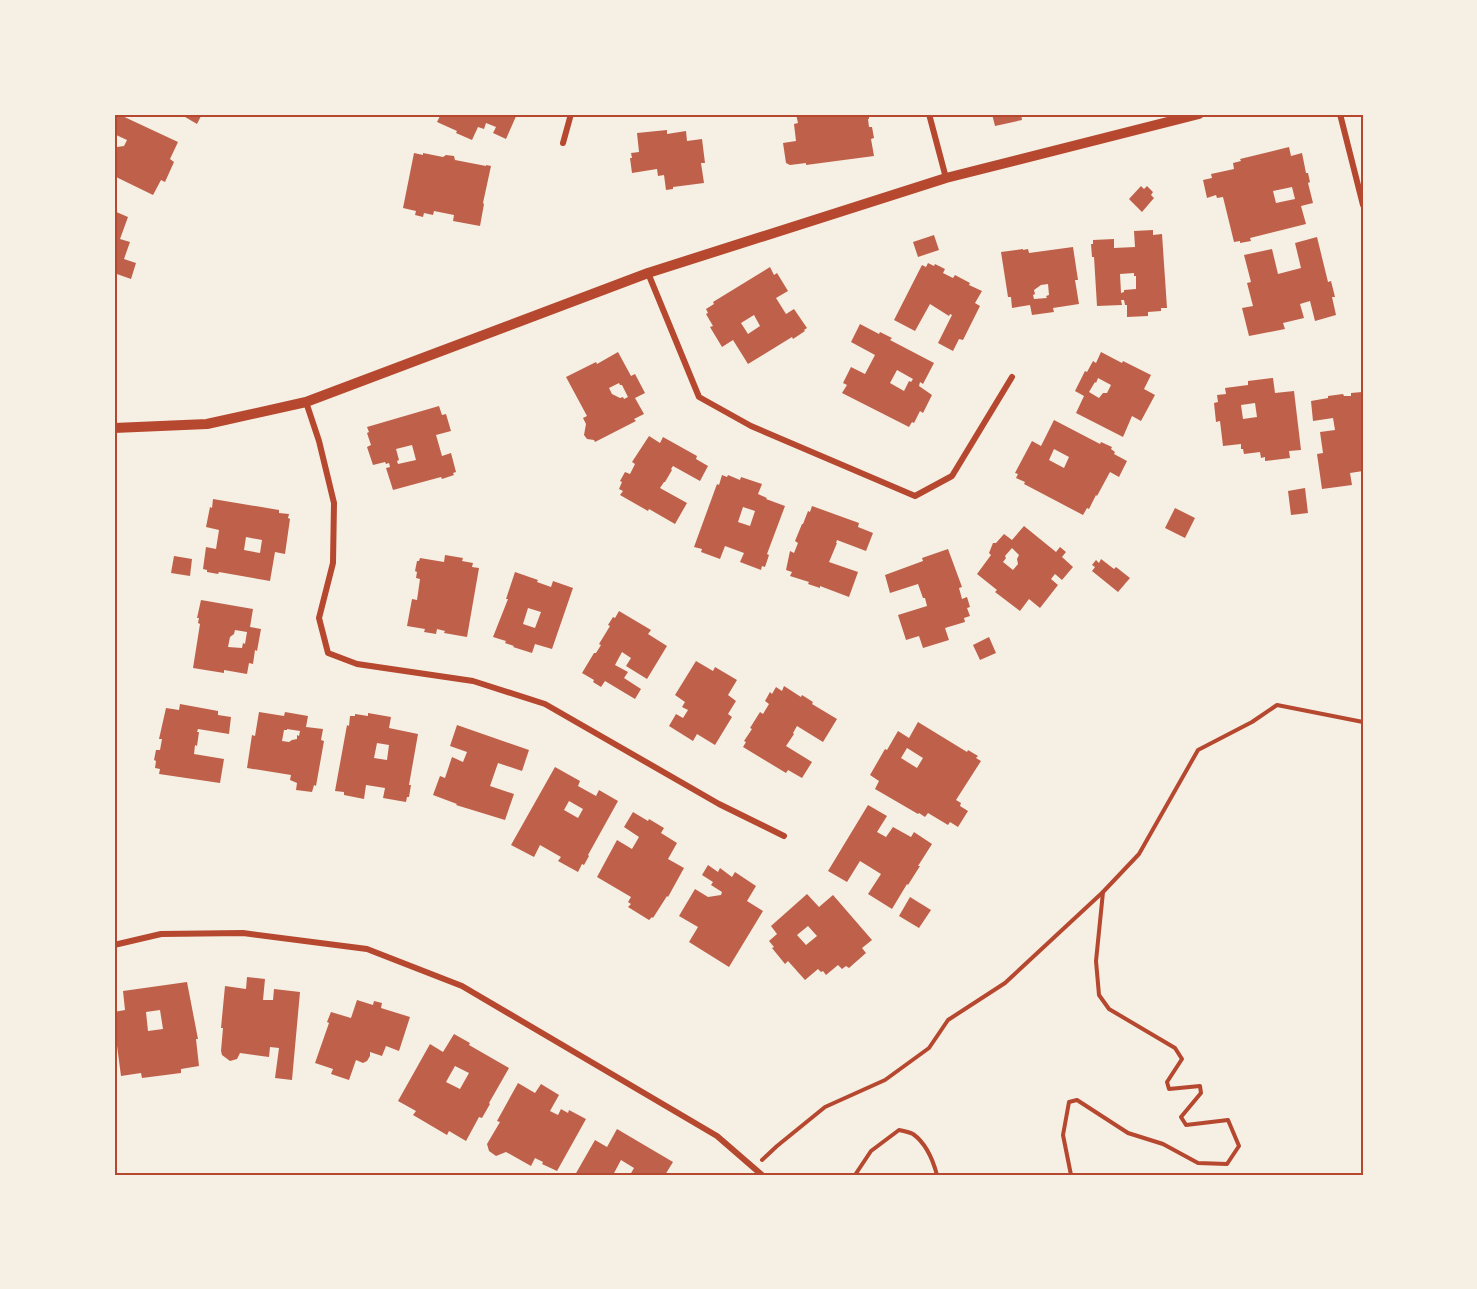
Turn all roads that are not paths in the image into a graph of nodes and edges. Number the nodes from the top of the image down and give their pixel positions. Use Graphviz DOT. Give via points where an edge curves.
graph roads {
  1 [pos="572,114"];
  2 [pos="930,114"];
  3 [pos="1199,114"];
  4 [pos="1340,114"];
  5 [pos="563,143"];
  6 [pos="946,178"];
  7 [pos="1363,206"];
  8 [pos="648,273"];
  9 [pos="1012,377"];
  10 [pos="306,402"];
  11 [pos="114,428"];
  12 [pos="784,836"];
  13 [pos="114,945"];
  14 [pos="762,1175"];
  1 -- 5 [label="street"];
  2 -- 6 [label="street"];
  3 -- 6 [label="street"];
  4 -- 7 [label="street"];
  6 -- 8 [label="street"];
  8 -- 9 [label="street" via="699,397 751,426 915,496 952,477"];
  8 -- 10 [label="street"];
  10 -- 11 [label="street" via="207,424"];
  10 -- 12 [label="street" via="334,503 333,563 320,618 328,653 357,664 473,681 545,704 719,804"];
  13 -- 14 [label="street" via="161,934 243,933 367,949 462,986 717,1136"];
}
